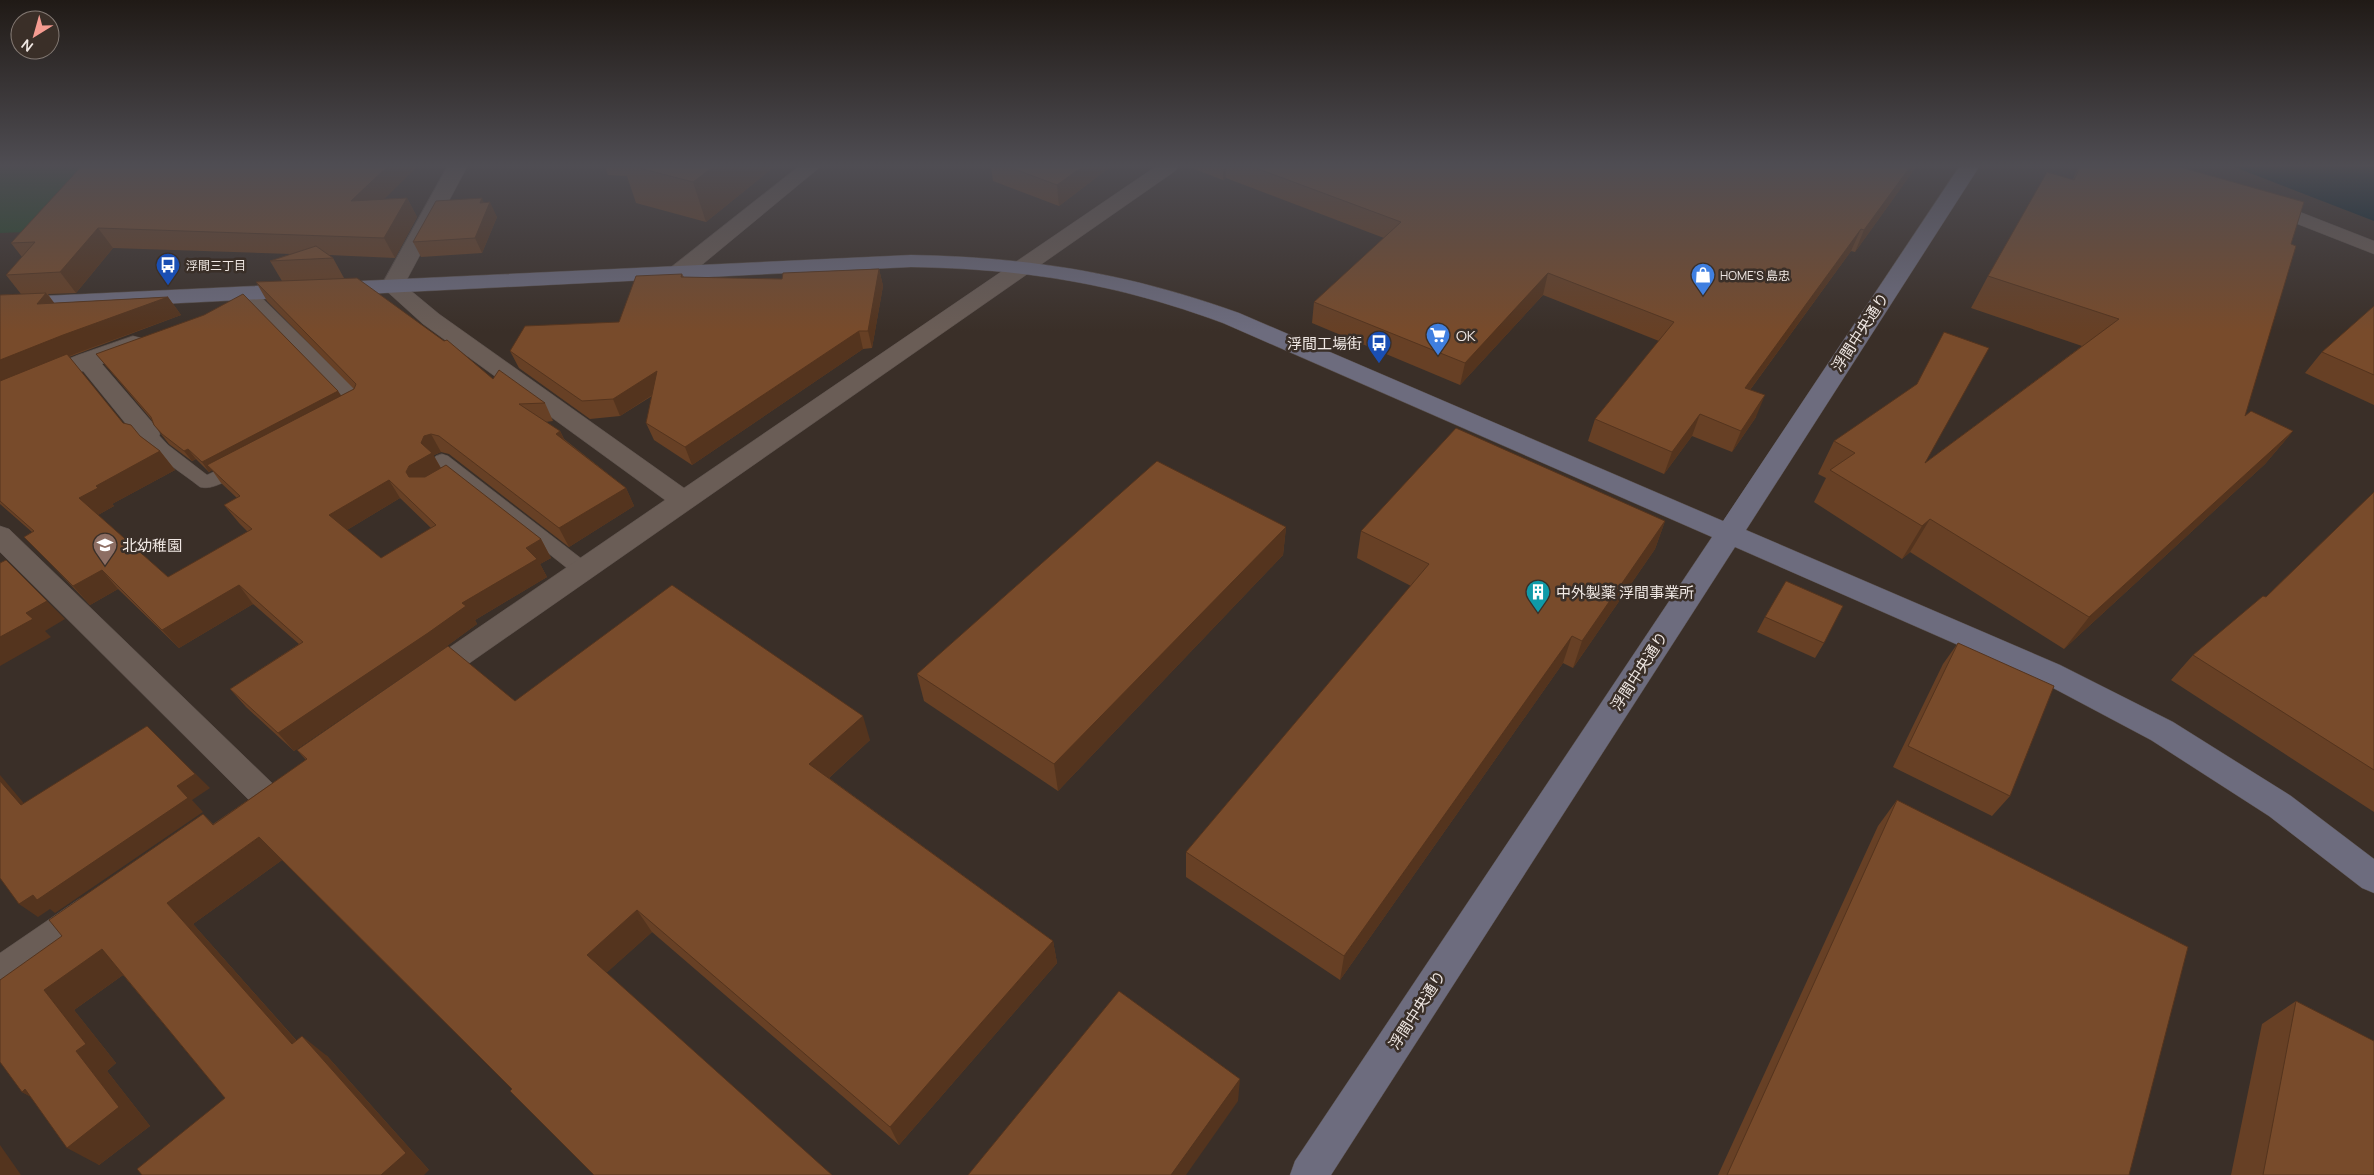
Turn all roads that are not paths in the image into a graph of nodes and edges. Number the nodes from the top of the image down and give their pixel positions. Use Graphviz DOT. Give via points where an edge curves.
graph roads {
  1 [pos="427,222"];
  2 [pos="742,222"];
  3 [pos="1089,222"];
  4 [pos="1933,222"];
  5 [pos="2309,222"];
  6 [pos="2374,248"];
  7 [pos="1025,266"];
  8 [pos="678,273"];
  9 [pos="392,286"];
  10 [pos="248,292"];
  11 [pos="0,304"];
  12 [pos="202,318"];
  13 [pos="149,337"];
  14 [pos="86,360"];
  15 [pos="0,396"];
  16 [pos="333,416"];
  17 [pos="148,434"];
  18 [pos="257,456"];
  19 [pos="442,460"];
  20 [pos="684,501"];
  21 [pos="1729,533"];
  22 [pos="0,536"];
  23 [pos="584,571"];
  24 [pos="406,692"];
  25 [pos="285,775"];
  26 [pos="261,792"];
  27 [pos="237,809"];
  28 [pos="2374,878"];
  29 [pos="114,894"];
  30 [pos="0,973"];
  31 [pos="1309,1175"];
  1 -- 9 [label="street"];
  2 -- 8 [label="street"];
  3 -- 7 [label="street"];
  4 -- 21 [label="street, 浮間中央通り"];
  5 -- 6 [label="street"];
  7 -- 8 [label="street" via="911,261"];
  7 -- 20 [label="street"];
  7 -- 21 [label="street" via="1102,278 1200,306"];
  8 -- 9 [label="street"];
  9 -- 10 [label="street"];
  9 -- 20 [label="street" via="431,319"];
  10 -- 11 [label="street"];
  10 -- 12 [label="street" via="220,311"];
  10 -- 16 [label="lane" via="358,402"];
  13 -- 14 [label="street"];
  14 -- 15 [label="street"];
  14 -- 17 [label="street"];
  17 -- 18 [label="lane" via="206,483"];
  19 -- 23 [label="lane" via="451,477"];
  20 -- 23 [label="street"];
  21 -- 28 [label="street" via="2050,673 2162,731 2280,806"];
  21 -- 31 [label="street, 浮間中央通り"];
  22 -- 26 [label="street"];
  23 -- 24 [label="street"];
  25 -- 26 [label="street"];
  26 -- 27 [label="street"];
  29 -- 30 [label="street"];
}
